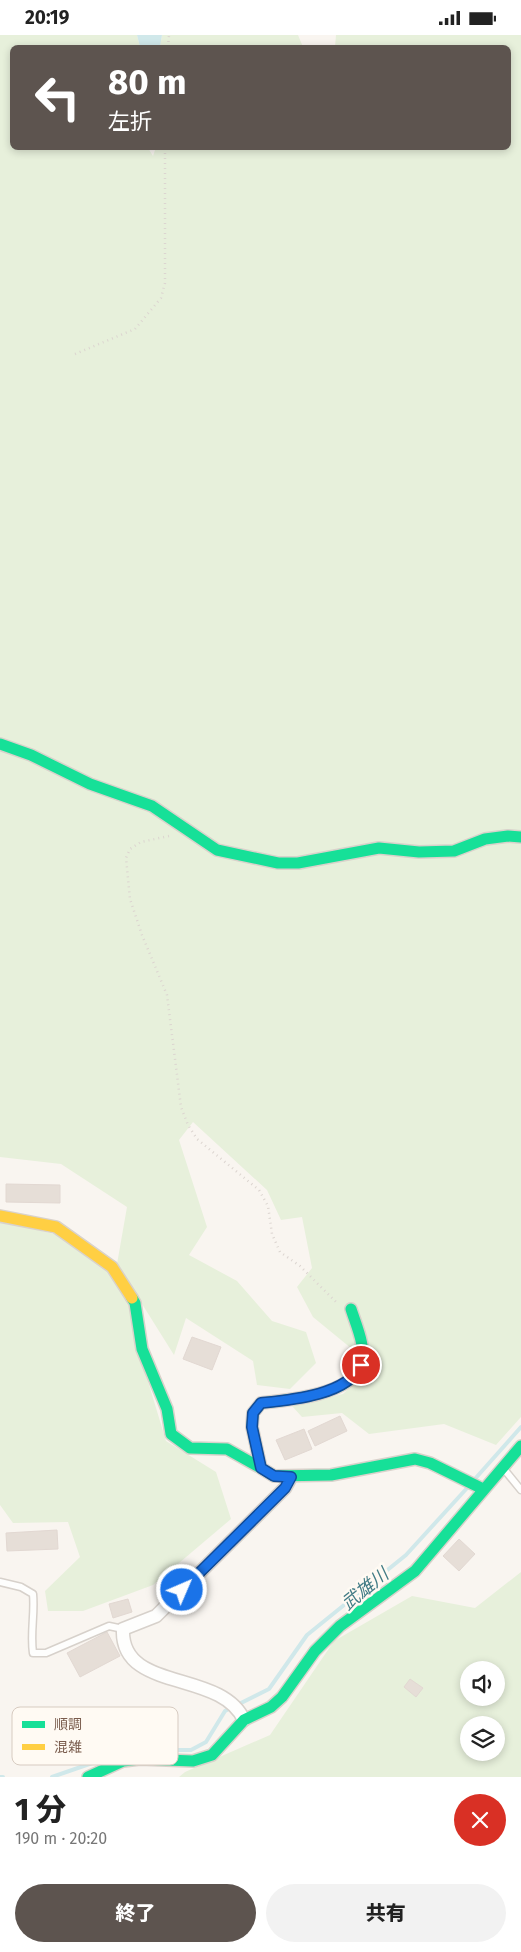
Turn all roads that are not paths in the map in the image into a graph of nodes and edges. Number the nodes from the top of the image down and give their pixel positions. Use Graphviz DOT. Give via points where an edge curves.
graph roads {
  1 [pos="0,744"];
  2 [pos="521,837"];
  3 [pos="0,1216"];
  4 [pos="351,1309"];
  5 [pos="521,1446"];
  6 [pos="502,1467"];
  7 [pos="261,1468"];
  8 [pos="291,1477"];
  9 [pos="483,1489"];
  10 [pos="521,1490"];
  11 [pos="0,1582"];
  12 [pos="124,1629"];
  13 [pos="242,1715"];
  14 [pos="178,1760"];
  15 [pos="114,1765"];
  16 [pos="88,1777"];
  1 -- 2 [label="street" via="31,755 90,784 152,806 217,850 278,863 298,863 379,848 454,851 485,839"];
  3 -- 7 [label="street" via="56,1227 112,1267 135,1303 142,1349 167,1409 171,1434 190,1448 227,1449"];
  4 -- 7 [label="street" via="361,1343 358,1373 329,1391 261,1403 253,1413 252,1427"];
  5 -- 6 [label="street"];
  6 -- 9 [label="street"];
  6 -- 10 [label="lane"];
  7 -- 8 [label="street" via="274,1476"];
  8 -- 9 [label="street" via="331,1475 415,1459"];
  8 -- 12 [label="street" via="285,1488 156,1616"];
  9 -- 13 [label="street" via="415,1571 340,1625 314,1651 282,1697 271,1707"];
  11 -- 12 [label="lane" via="33,1594 33,1653 46,1653 109,1626"];
  12 -- 13 [label="street" via="123,1640 132,1660 146,1670 193,1684 224,1699"];
  13 -- 14 [label="street" via="212,1755 193,1761"];
  15 -- 16 [label="street"];
}
